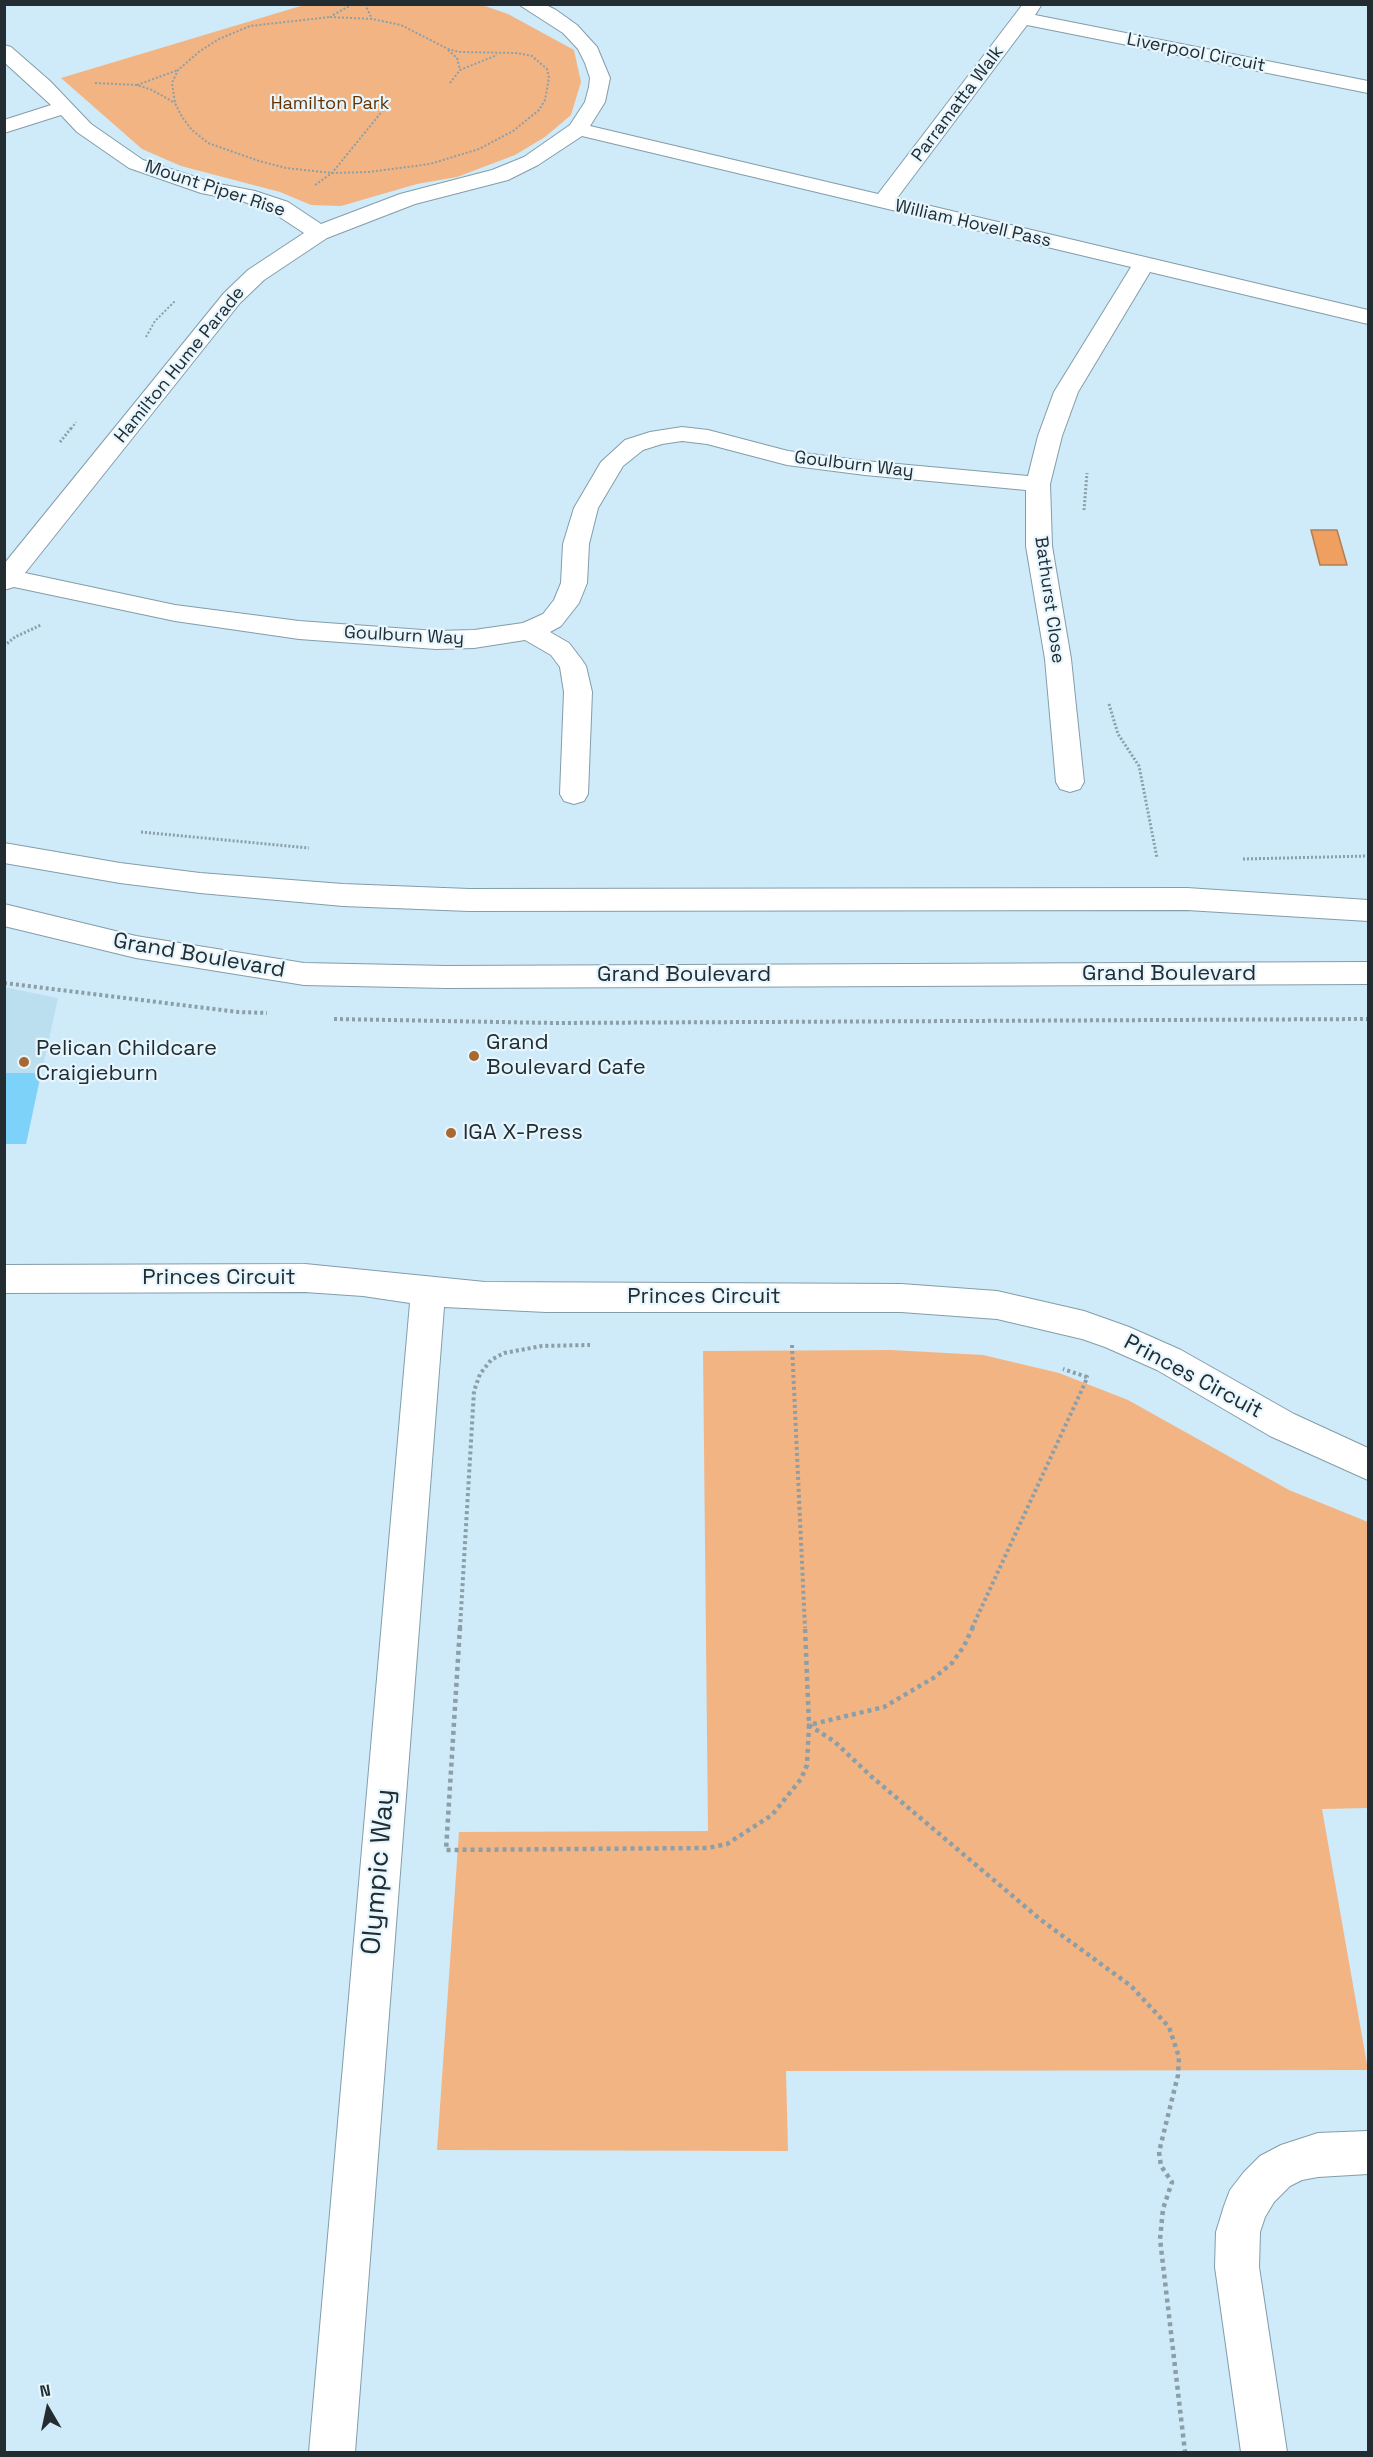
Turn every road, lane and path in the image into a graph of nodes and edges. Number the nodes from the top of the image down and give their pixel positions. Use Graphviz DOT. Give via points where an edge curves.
graph roads {
  1 [pos="353,4"];
  2 [pos="365,4"];
  3 [pos="527,4"];
  4 [pos="558,9"];
  5 [pos="1028,11"];
  6 [pos="330,17"];
  7 [pos="372,19"];
  8 [pos="448,49"];
  9 [pos="4,51"];
  10 [pos="500,54"];
  11 [pos="178,70"];
  12 [pos="460,70"];
  13 [pos="450,83"];
  14 [pos="43,85"];
  15 [pos="137,85"];
  16 [pos="1368,87"];
  17 [pos="175,103"];
  18 [pos="66,108"];
  19 [pos="384,109"];
  20 [pos="4,127"];
  21 [pos="578,129"];
  22 [pos="332,173"];
  23 [pos="882,203"];
  24 [pos="280,207"];
  25 [pos="319,233"];
  26 [pos="1144,264"];
  27 [pos="1368,317"];
  28 [pos="1087,472"];
  29 [pos="1038,484"];
  30 [pos="1084,514"];
  31 [pos="6,580"];
  32 [pos="71,590"];
  33 [pos="529,631"];
  34 [pos="4,646"];
  35 [pos="1107,698"];
  36 [pos="1070,782"];
  37 [pos="574,794"];
  38 [pos="136,832"];
  39 [pos="312,848"];
  40 [pos="4,854"];
  41 [pos="1368,856"];
  42 [pos="1146,859"];
  43 [pos="1239,859"];
  44 [pos="1368,912"];
  45 [pos="4,915"];
  46 [pos="1368,973"];
  47 [pos="4,1279"];
  48 [pos="428,1292"];
  49 [pos="594,1345"];
  50 [pos="780,1345"];
  51 [pos="792,1345"];
  52 [pos="803,1345"];
  53 [pos="1055,1366"];
  54 [pos="1368,1464"];
  55 [pos="809,1725"];
  56 [pos="1368,2153"];
  57 [pos="332,2452"];
  58 [pos="1185,2452"];
  59 [pos="1264,2452"];
  1 -- 6 [label="path"];
  2 -- 7 [label="path"];
  3 -- 4 [label="street, Hamilton Hume Parade"];
  4 -- 21 [label="street, Hamilton Hume Parade" via="587,47 600,78 595,102"];
  5 -- 16 [label="street, Liverpool Circuit"];
  5 -- 23 [label="street, Parramatta Walk"];
  6 -- 7 [label="path"];
  6 -- 11 [label="path" via="273,22 233,32 200,51"];
  7 -- 8 [label="path" via="401,25"];
  8 -- 10 [label="path"];
  8 -- 12 [label="path" via="457,58"];
  9 -- 14 [label="street, Mount Piper Rise"];
  10 -- 12 [label="path"];
  10 -- 22 [label="path" via="517,52 532,56 547,69 549,78 539,110 513,131 479,149 430,164"];
  11 -- 15 [label="path"];
  11 -- 17 [label="path" via="172,83"];
  12 -- 13 [label="path"];
  14 -- 15 [label="path"];
  14 -- 18 [label="street, Mount Piper Rise"];
  15 -- 17 [label="path"];
  17 -- 22 [label="path" via="192,130 223,150 286,168"];
  18 -- 20 [label="street"];
  18 -- 24 [label="street, Mount Piper Rise" via="84,128 136,164"];
  19 -- 22 [label="path"];
  21 -- 23 [label="street, William Hovell Pass"];
  21 -- 25 [label="street, Hamilton Hume Parade" via="531,161 501,175 390,204"];
  22 -- 24 [label="path"];
  23 -- 26 [label="street, William Hovell Pass"];
  24 -- 25 [label="street, Mount Piper Rise"];
  25 -- 31 [label="street, Hamilton Hume Parade" via="256,275 232,298"];
  26 -- 27 [label="street, William Hovell Pass"];
  26 -- 29 [label="street, Bathurst Close" via="1066,392"];
  28 -- 30 [label="path"];
  29 -- 33 [label="street, Goulburn Way" via="787,458 708,437 659,437 634,446 613,462 586,508 576,544 574,583 566,603 552,620"];
  29 -- 36 [label="street, Bathurst Close" via="1039,546 1058,659"];
  31 -- 32 [label="street, Goulburn Way"];
  32 -- 33 [label="street, Goulburn Way" via="175,613 299,630 436,640"];
  32 -- 34 [label="path" via="59,606 54,622 35,626"];
  33 -- 37 [label="street" via="560,649 573,666 578,692"];
  35 -- 42 [label="path" via="1118,734 1139,766 1157,859"];
  38 -- 39 [label="path"];
  40 -- 44 [label="street" via="200,883 400,898 1187,899"];
  41 -- 43 [label="path"];
  45 -- 46 [label="street, Grand Boulevard" via="136,947 304,974"];
  47 -- 48 [label="street, Princes Circuit" via="305,1278"];
  48 -- 54 [label="street, Princes Circuit" via="546,1298 901,1298 997,1305 1084,1325 1117,1337 1169,1360 1282,1425"];
  48 -- 57 [label="street, Olympic Way"];
  49 -- 55 [label="path" via="542,1346 504,1353 491,1360 474,1391 446,1850 687,1849 727,1844 772,1815 801,1779 807,1765"];
  50 -- 51 [label="path"];
  51 -- 52 [label="path"];
  51 -- 55 [label="path"];
  53 -- 55 [label="path" via="1087,1377 1085,1383 964,1646 952,1664 884,1707"];
  55 -- 58 [label="path" via="835,1742 1049,1926 1131,1986 1169,2027 1179,2057 1159,2152 1161,2166 1172,2182 1163,2209 1160,2239"];
  56 -- 59 [label="street" via="1296,2160 1275,2171 1246,2206 1238,2232 1237,2267"];
}
